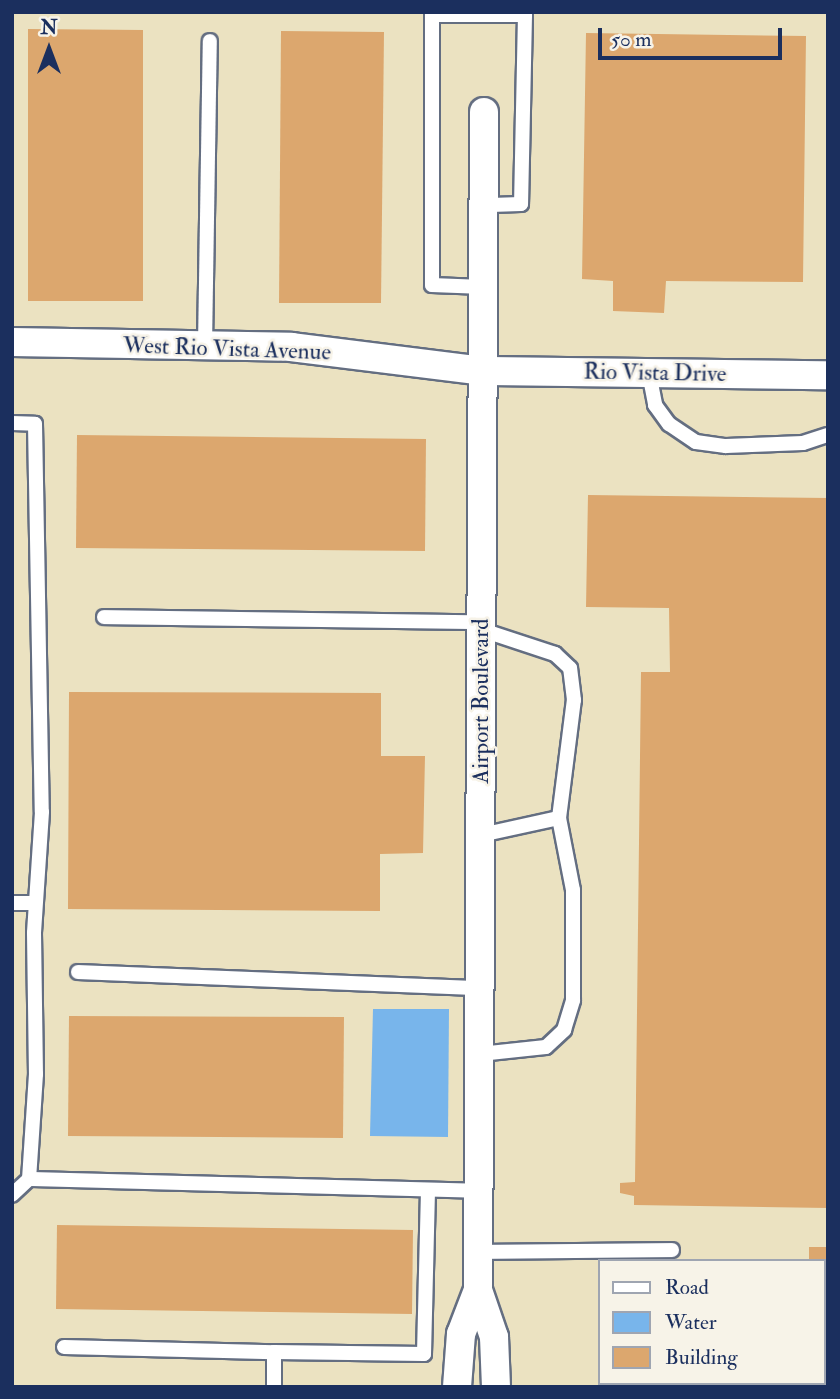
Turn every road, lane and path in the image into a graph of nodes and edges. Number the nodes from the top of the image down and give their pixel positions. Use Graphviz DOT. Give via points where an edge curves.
graph roads {
  1 [pos="210,41"];
  2 [pos="484,112"];
  3 [pos="483,205"];
  4 [pos="483,287"];
  5 [pos="12,342"];
  6 [pos="205,346"];
  7 [pos="483,371"];
  8 [pos="649,373"];
  9 [pos="828,376"];
  10 [pos="12,423"];
  11 [pos="828,435"];
  12 [pos="104,617"];
  13 [pos="482,626"];
  14 [pos="559,818"];
  15 [pos="481,835"];
  16 [pos="12,903"];
  17 [pos="35,903"];
  18 [pos="78,972"];
  19 [pos="480,988"];
  20 [pos="480,1054"];
  21 [pos="29,1179"];
  22 [pos="428,1190"];
  23 [pos="479,1191"];
  24 [pos="12,1195"];
  25 [pos="672,1250"];
  26 [pos="479,1252"];
  27 [pos="478,1290"];
  28 [pos="64,1347"];
  29 [pos="274,1352"];
  30 [pos="274,1387"];
  31 [pos="457,1387"];
  32 [pos="496,1387"];
  1 -- 6 [label="lane"];
  2 -- 3 [label="street, Airport Boulevard"];
  3 -- 4 [label="street, Airport Boulevard"];
  3 -- 4 [label="lane" via="521,204 525,15 432,15 432,285"];
  4 -- 7 [label="street, Airport Boulevard"];
  5 -- 6 [label="street, West Rio Vista Avenue"];
  6 -- 7 [label="street, West Rio Vista Avenue" via="291,347"];
  7 -- 8 [label="street, Rio Vista Drive"];
  7 -- 13 [label="street, Airport Boulevard"];
  8 -- 9 [label="street, Rio Vista Drive"];
  8 -- 11 [label="lane" via="655,405 668,424 696,442 726,446 803,443"];
  10 -- 17 [label="lane" via="35,424 41,812"];
  12 -- 13 [label="lane"];
  13 -- 14 [label="lane" via="544,649 570,668 574,700"];
  13 -- 15 [label="street, Airport Boulevard"];
  14 -- 15 [label="lane"];
  14 -- 20 [label="lane" via="573,890 573,1000 564,1030 546,1047"];
  15 -- 19 [label="street, Airport Boulevard"];
  16 -- 17 [label="lane"];
  17 -- 21 [label="lane" via="36,1074"];
  18 -- 19 [label="lane"];
  19 -- 20 [label="street, Airport Boulevard"];
  20 -- 23 [label="street, Airport Boulevard"];
  21 -- 22 [label="lane"];
  21 -- 24 [label="lane"];
  22 -- 23 [label="lane"];
  22 -- 29 [label="lane" via="424,1354"];
  23 -- 26 [label="street, Airport Boulevard"];
  25 -- 26 [label="lane"];
  26 -- 27 [label="street, Airport Boulevard"];
  27 -- 31 [label="street, Airport Boulevard" via="461,1334"];
  27 -- 32 [label="street, Airport Boulevard" via="494,1337"];
  28 -- 29 [label="lane"];
  29 -- 30 [label="lane"];
}
